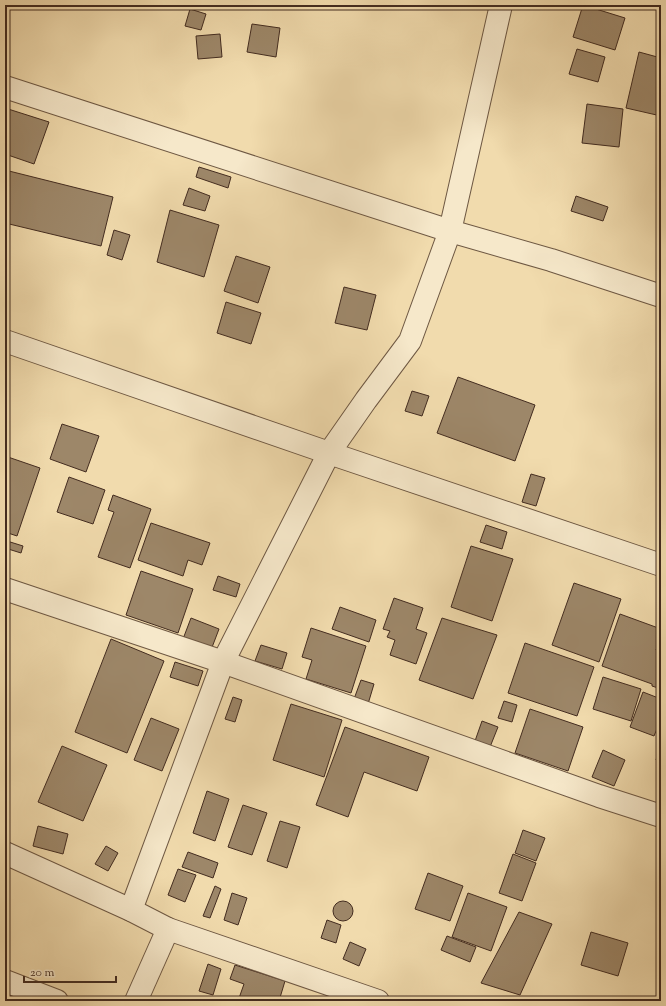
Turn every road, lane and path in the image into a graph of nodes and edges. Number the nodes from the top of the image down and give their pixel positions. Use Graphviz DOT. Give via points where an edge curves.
graph roads {
  1 [pos="501,5"];
  2 [pos="5,86"];
  3 [pos="450,231"];
  4 [pos="661,296"];
  5 [pos="5,341"];
  6 [pos="329,453"];
  7 [pos="661,565"];
  8 [pos="5,589"];
  9 [pos="223,662"];
  10 [pos="661,816"];
  11 [pos="5,853"];
  12 [pos="131,910"];
  13 [pos="168,929"];
  14 [pos="5,980"];
  15 [pos="57,1001"];
  16 [pos="136,1001"];
  17 [pos="378,1001"];
  1 -- 3 [label="street"];
  2 -- 3 [label="street"];
  3 -- 4 [label="street" via="551,260"];
  3 -- 6 [label="street" via="410,342"];
  5 -- 6 [label="street"];
  6 -- 7 [label="street"];
  6 -- 9 [label="street"];
  8 -- 9 [label="street"];
  9 -- 10 [label="street"];
  9 -- 12 [label="street"];
  11 -- 12 [label="street"];
  12 -- 13 [label="street"];
  13 -- 16 [label="street"];
  13 -- 17 [label="street"];
  14 -- 15 [label="street"];
}
